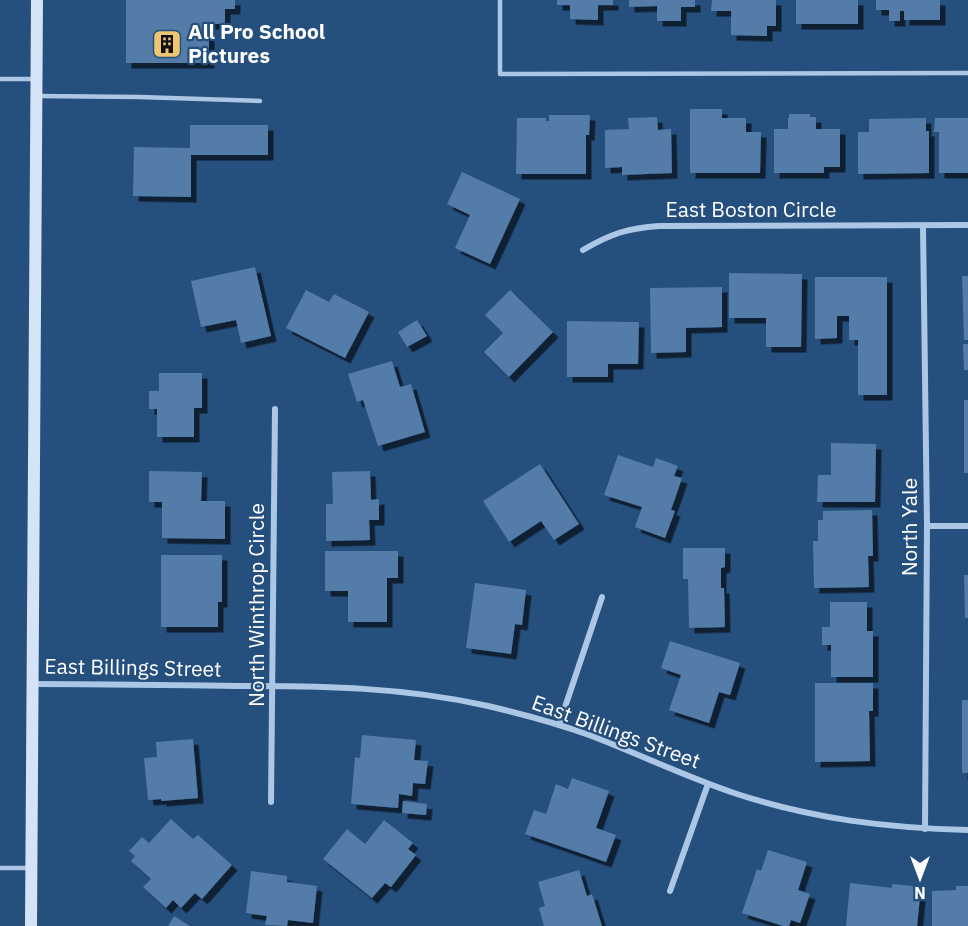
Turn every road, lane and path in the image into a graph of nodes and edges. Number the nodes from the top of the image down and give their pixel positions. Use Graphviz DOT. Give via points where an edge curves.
graph roads {
  1 [pos="37,0"];
  2 [pos="500,0"];
  3 [pos="968,73"];
  4 [pos="0,79"];
  5 [pos="36,79"];
  6 [pos="36,96"];
  7 [pos="260,101"];
  8 [pos="968,225"];
  9 [pos="923,226"];
  10 [pos="583,250"];
  11 [pos="275,409"];
  12 [pos="927,526"];
  13 [pos="968,526"];
  14 [pos="602,597"];
  15 [pos="33,684"];
  16 [pos="272,686"];
  17 [pos="559,725"];
  18 [pos="708,784"];
  19 [pos="271,802"];
  20 [pos="925,829"];
  21 [pos="968,830"];
  22 [pos="0,868"];
  23 [pos="32,868"];
  24 [pos="670,891"];
  25 [pos="31,926"];
  1 -- 5 [label="main road"];
  2 -- 3 [label="lane" via="500,74"];
  4 -- 5 [label="lane"];
  5 -- 6 [label="main road"];
  6 -- 7 [label="lane"];
  6 -- 15 [label="main road"];
  8 -- 9 [label="street, East Boston Circle"];
  9 -- 10 [label="street, East Boston Circle" via="639,228 601,239"];
  9 -- 12 [label="street, North Yale"];
  11 -- 16 [label="street, North Winthrop Circle"];
  12 -- 13 [label="street"];
  12 -- 20 [label="street, North Yale"];
  14 -- 17 [label="street"];
  15 -- 16 [label="street, East Billings Street"];
  15 -- 23 [label="main road"];
  16 -- 17 [label="street, East Billings Street" via="358,688 446,697"];
  16 -- 19 [label="street, North Winthrop Circle"];
  17 -- 18 [label="street, East Billings Street"];
  18 -- 20 [label="street, East Billings Street" via="828,818"];
  18 -- 24 [label="street"];
  20 -- 21 [label="street, East Billings Street"];
  22 -- 23 [label="lane"];
  23 -- 25 [label="main road"];
}
